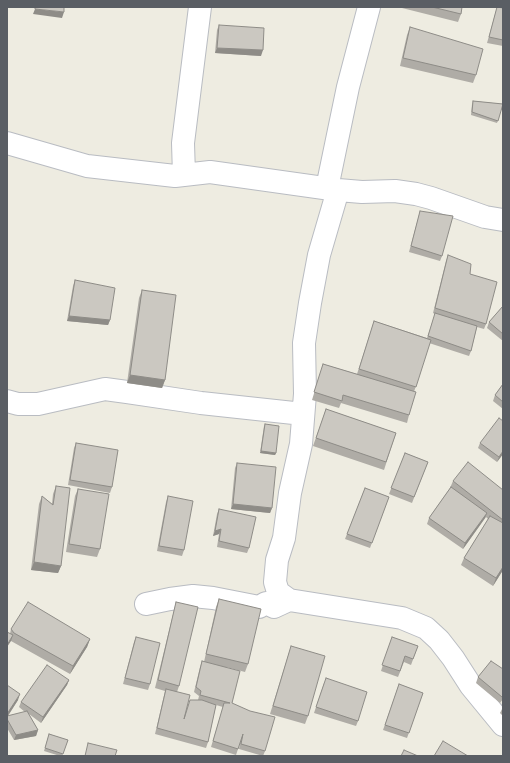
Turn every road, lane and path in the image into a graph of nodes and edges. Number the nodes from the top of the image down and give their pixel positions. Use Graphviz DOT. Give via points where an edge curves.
graph roads {
  1 [pos="200,7"];
  2 [pos="369,7"];
  3 [pos="7,143"];
  4 [pos="184,175"];
  5 [pos="332,189"];
  6 [pos="503,220"];
  7 [pos="7,401"];
  8 [pos="303,414"];
  9 [pos="289,600"];
  10 [pos="146,604"];
  11 [pos="503,725"];
  1 -- 4 [label="street" via="183,143"];
  2 -- 5 [label="street" via="348,87"];
  3 -- 4 [label="street" via="87,166"];
  4 -- 5 [label="street" via="210,172"];
  5 -- 6 [label="street" via="416,194 485,217"];
  5 -- 8 [label="street" via="304,343"];
  7 -- 8 [label="street" via="38,404 105,389"];
  8 -- 9 [label="street" via="301,444 284,538 277,560 275,582 278,592"];
  9 -- 10 [label="street" via="274,607 266,603 259,608 193,596"];
  9 -- 11 [label="street" via="402,618 426,628 439,640 471,686"];
}
